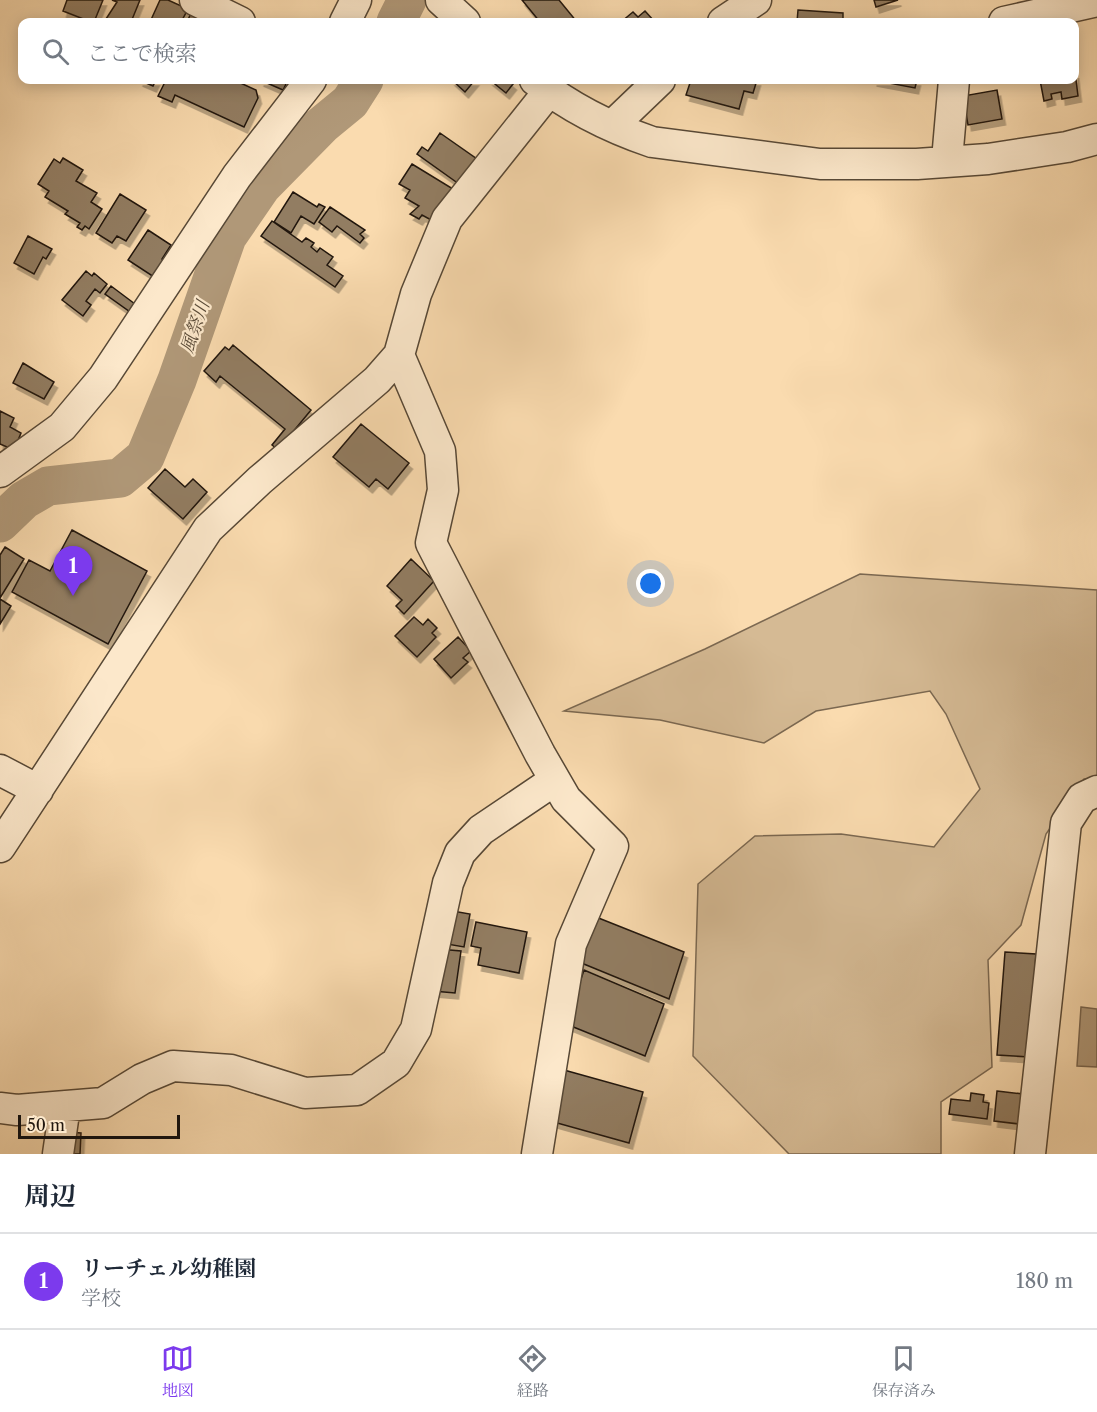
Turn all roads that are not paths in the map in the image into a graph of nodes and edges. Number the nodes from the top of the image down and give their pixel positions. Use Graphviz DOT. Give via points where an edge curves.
graph roads {
  1 [pos="195,0"];
  2 [pos="356,0"];
  3 [pos="441,0"];
  4 [pos="756,0"];
  5 [pos="1097,2"];
  6 [pos="232,18"];
  7 [pos="347,18"];
  8 [pos="461,18"];
  9 [pos="729,18"];
  10 [pos="1023,18"];
  11 [pos="308,84"];
  12 [pos="656,84"];
  13 [pos="954,84"];
  14 [pos="542,85"];
  15 [pos="613,125"];
  16 [pos="1097,139"];
  17 [pos="947,160"];
  18 [pos="399,355"];
  19 [pos="0,472"];
  20 [pos="0,770"];
  21 [pos="555,780"];
  22 [pos="38,790"];
  23 [pos="1097,791"];
  24 [pos="0,847"];
  25 [pos="64,1106"];
  26 [pos="0,1107"];
  27 [pos="58,1154"];
  28 [pos="537,1154"];
  29 [pos="1030,1154"];
  1 -- 6 [label="street"];
  2 -- 7 [label="street"];
  3 -- 8 [label="street"];
  4 -- 9 [label="street"];
  5 -- 10 [label="street"];
  11 -- 19 [label="street" via="237,176 103,378 62,427"];
  12 -- 15 [label="street"];
  13 -- 17 [label="street"];
  14 -- 15 [label="street" via="580,110"];
  14 -- 18 [label="street" via="447,219 416,294"];
  15 -- 17 [label="street" via="652,142 820,164 917,164"];
  16 -- 17 [label="street" via="988,159"];
  18 -- 21 [label="street" via="440,452 442,490 431,543"];
  18 -- 22 [label="street" via="208,529"];
  20 -- 22 [label="street"];
  21 -- 25 [label="street" via="481,830 460,853 448,883 416,1029 396,1063 357,1090 305,1093 231,1070 173,1066 103,1103"];
  21 -- 28 [label="street" via="566,799 613,846 571,944"];
  22 -- 24 [label="street"];
  23 -- 29 [label="street" via="1083,798 1066,823"];
  25 -- 26 [label="street" via="17,1110"];
  25 -- 27 [label="street"];
}
